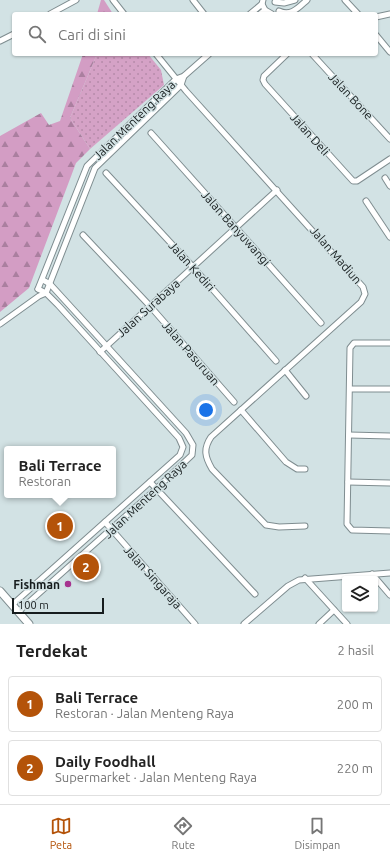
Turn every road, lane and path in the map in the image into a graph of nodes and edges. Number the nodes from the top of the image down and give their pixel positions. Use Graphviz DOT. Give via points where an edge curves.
graph roads {
  1 [pos="76,0"];
  2 [pos="113,0"];
  3 [pos="193,0"];
  4 [pos="295,0"];
  5 [pos="307,0"];
  6 [pos="345,0"];
  7 [pos="274,1"];
  8 [pos="262,2"];
  9 [pos="265,10"];
  10 [pos="54,12"];
  11 [pos="122,12"];
  12 [pos="202,12"];
  13 [pos="252,12"];
  14 [pos="262,12"];
  15 [pos="268,12"];
  16 [pos="279,12"];
  17 [pos="293,12"];
  18 [pos="356,12"];
  19 [pos="390,14"];
  20 [pos="378,17"];
  21 [pos="12,35"];
  22 [pos="378,37"];
  23 [pos="0,41"];
  24 [pos="390,52"];
  25 [pos="158,56"];
  26 [pos="207,56"];
  27 [pos="286,56"];
  28 [pos="314,56"];
  29 [pos="184,76"];
  30 [pos="176,79"];
  31 [pos="181,85"];
  32 [pos="151,133"];
  33 [pos="390,139"];
  34 [pos="390,159"];
  35 [pos="106,173"];
  36 [pos="385,178"];
  37 [pos="390,186"];
  38 [pos="277,190"];
  39 [pos="366,201"];
  40 [pos="236,228"];
  41 [pos="83,235"];
  42 [pos="390,237"];
  43 [pos="193,267"];
  44 [pos="42,280"];
  45 [pos="50,284"];
  46 [pos="38,289"];
  47 [pos="46,293"];
  48 [pos="39,296"];
  49 [pos="150,306"];
  50 [pos="321,323"];
  51 [pos="0,324"];
  52 [pos="390,343"];
  53 [pos="106,346"];
  54 [pos="100,352"];
  55 [pos="276,361"];
  56 [pos="285,370"];
  57 [pos="350,389"];
  58 [pos="390,390"];
  59 [pos="306,396"];
  60 [pos="234,402"];
  61 [pos="241,410"];
  62 [pos="349,435"];
  63 [pos="390,436"];
  64 [pos="305,469"];
  65 [pos="150,482"];
  66 [pos="348,482"];
  67 [pos="390,483"];
  68 [pos="156,490"];
  69 [pos="105,522"];
  70 [pos="305,526"];
  71 [pos="112,530"];
  72 [pos="390,531"];
  73 [pos="390,572"];
  74 [pos="372,574"];
  75 [pos="305,578"];
  76 [pos="0,591"];
  77 [pos="255,594"];
  78 [pos="390,595"];
  79 [pos="12,605"];
  80 [pos="334,610"];
  81 [pos="18,612"];
  82 [pos="29,624"];
  83 [pos="195,624"];
  84 [pos="244,624"];
  85 [pos="319,624"];
  86 [pos="347,624"];
  1 -- 10 [label="street"];
  2 -- 11 [label="street"];
  3 -- 12 [label="street"];
  4 -- 7 [label="street" via="284,3"];
  5 -- 17 [label="street"];
  6 -- 18 [label="street"];
  7 -- 16 [label="street"];
  8 -- 9 [label="street"];
  8 -- 13 [label="street"];
  9 -- 14 [label="street"];
  9 -- 15 [label="street"];
  19 -- 20 [label="street"];
  21 -- 23 [label="street"];
  22 -- 24 [label="street"];
  25 -- 30 [label="street, Jalan Madiun"];
  26 -- 29 [label="street, Jalan Menteng Raya"];
  27 -- 34 [label="street, Jalan Deli" via="264,76 265,84 353,181 357,181"];
  28 -- 33 [label="street, Jalan Bone"];
  29 -- 30 [label="street, Jalan Menteng Raya"];
  29 -- 31 [label="street, Jalan Menteng Raya"];
  30 -- 31 [label="street, Jalan Madiun"];
  30 -- 44 [label="street, Jalan Menteng Raya" via="87,166"];
  31 -- 38 [label="street, Jalan Madiun"];
  31 -- 45 [label="street, Jalan Menteng Raya" via="95,168"];
  32 -- 40 [label="street, Jalan Banyuwangi"];
  35 -- 43 [label="street, Jalan Kediri"];
  36 -- 37 [label="street"];
  38 -- 40 [label="street, Jalan Surabaya"];
  38 -- 56 [label="street, Jalan Madiun" via="361,282 365,291 361,302"];
  39 -- 42 [label="street"];
  40 -- 43 [label="street, Jalan Surabaya"];
  40 -- 50 [label="street, Jalan Banyuwangi"];
  41 -- 49 [label="street, Jalan Pasuruan"];
  43 -- 49 [label="street, Jalan Surabaya"];
  43 -- 55 [label="street, Jalan Kediri"];
  44 -- 45 [label="street, Jalan Menteng Raya"];
  44 -- 46 [label="street, Jalan Menteng Raya"];
  45 -- 47 [label="street, Jalan Menteng Raya"];
  45 -- 53 [label="street, Jalan Menteng Raya"];
  46 -- 47 [label="street, Jalan Menteng Raya"];
  46 -- 48 [label="street"];
  47 -- 48 [label="street"];
  47 -- 54 [label="street, Jalan Menteng Raya"];
  48 -- 51 [label="street"];
  49 -- 53 [label="street, Jalan Surabaya"];
  49 -- 60 [label="street, Jalan Pasuruan"];
  52 -- 57 [label="street" via="351,345"];
  53 -- 54 [label="street, Jalan Surabaya"];
  53 -- 68 [label="street, Jalan Menteng Raya" via="186,433 193,445 192,455"];
  54 -- 65 [label="street, Jalan Menteng Raya" via="179,438 183,447 180,455"];
  56 -- 59 [label="street"];
  56 -- 61 [label="street, Jalan Madiun"];
  57 -- 58 [label="street"];
  57 -- 62 [label="street"];
  61 -- 64 [label="street" via="286,462 297,469"];
  61 -- 70 [label="street, Jalan Madiun" via="207,442 205,458 266,525"];
  62 -- 63 [label="street"];
  62 -- 66 [label="street"];
  65 -- 68 [label="street"];
  65 -- 69 [label="street, Jalan Menteng Raya"];
  66 -- 67 [label="street"];
  66 -- 72 [label="street" via="347,524 350,528 356,531"];
  68 -- 71 [label="street, Jalan Menteng Raya"];
  68 -- 77 [label="street"];
  69 -- 71 [label="street, Jalan Singaraja"];
  69 -- 79 [label="street, Jalan Menteng Raya"];
  71 -- 81 [label="street, Jalan Menteng Raya"];
  71 -- 83 [label="street, Jalan Singaraja"];
  73 -- 74 [label="street"];
  74 -- 75 [label="street"];
  74 -- 78 [label="street"];
  75 -- 80 [label="street"];
  75 -- 84 [label="street" via="288,586"];
  76 -- 79 [label="street"];
  79 -- 81 [label="street"];
  80 -- 85 [label="street"];
  80 -- 86 [label="street"];
  81 -- 82 [label="street"];
}
